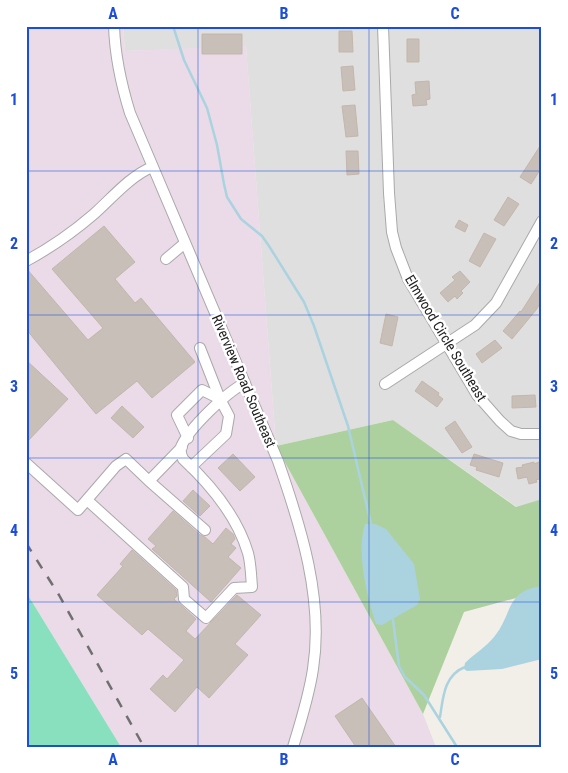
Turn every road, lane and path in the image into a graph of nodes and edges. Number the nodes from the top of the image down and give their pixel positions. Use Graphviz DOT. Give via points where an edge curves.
graph roads {
  1 [pos="114,26"];
  2 [pos="383,26"];
  3 [pos="152,167"];
  4 [pos="542,221"];
  5 [pos="185,244"];
  6 [pos="166,259"];
  7 [pos="26,261"];
  8 [pos="446,344"];
  9 [pos="200,348"];
  10 [pos="245,383"];
  11 [pos="385,384"];
  12 [pos="220,399"];
  13 [pos="542,434"];
  14 [pos="188,438"];
  15 [pos="182,447"];
  16 [pos="26,463"];
  17 [pos="191,467"];
  18 [pos="150,481"];
  19 [pos="87,500"];
  20 [pos="205,530"];
  21 [pos="294,746"];
  1 -- 3 [label="street, Riverview Road Southeast" via="121,84"];
  2 -- 8 [label="street, Elmwood Circle Southeast" via="392,232 408,279"];
  3 -- 5 [label="street, Riverview Road Southeast"];
  3 -- 7 [label="street" via="133,178 59,243"];
  4 -- 8 [label="street" via="496,303 475,325"];
  5 -- 6 [label="street"];
  5 -- 10 [label="street, Riverview Road Southeast"];
  8 -- 11 [label="street"];
  8 -- 13 [label="street, Elmwood Circle Southeast" via="477,395 500,422 521,434"];
  9 -- 12 [label="street"];
  10 -- 12 [label="street"];
  10 -- 21 [label="street, Riverview Road Southeast" via="289,492 314,599 314,668"];
  12 -- 14 [label="street"];
  12 -- 14 [label="street" via="202,390 177,415"];
  12 -- 17 [label="street" via="229,416 226,434"];
  14 -- 15 [label="street"];
  15 -- 17 [label="street" via="180,453"];
  15 -- 18 [label="street"];
  16 -- 19 [label="street" via="78,510"];
  17 -- 19 [label="street" via="214,491 234,523 248,552 253,580 252,587 234,588 206,618 184,599 183,587"];
  18 -- 19 [label="street" via="126,459"];
  18 -- 20 [label="street"];
}
